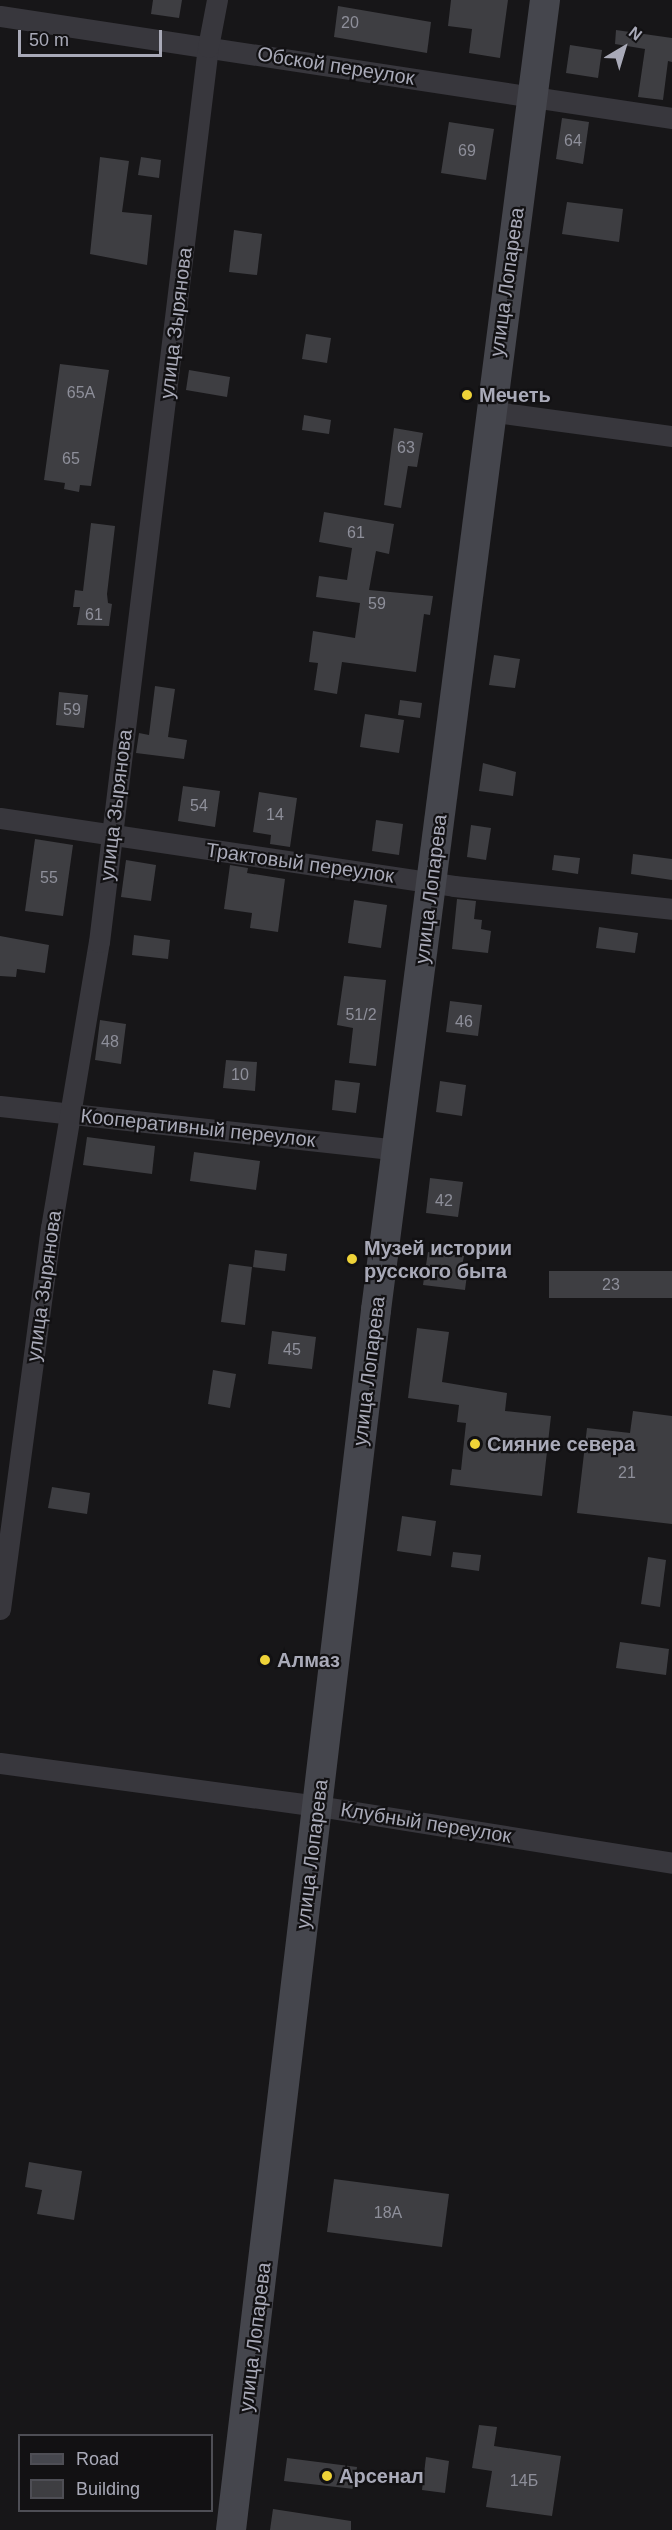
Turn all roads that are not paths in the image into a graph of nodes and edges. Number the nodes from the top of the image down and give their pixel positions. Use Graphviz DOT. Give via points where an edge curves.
graph roads {
  1 [pos="217,0"];
  2 [pos="544,0"];
  3 [pos="0,16"];
  4 [pos="208,47"];
  5 [pos="532,95"];
  6 [pos="672,118"];
  7 [pos="489,411"];
  8 [pos="672,436"];
  9 [pos="0,818"];
  10 [pos="112,836"];
  11 [pos="432,882"];
  12 [pos="672,909"];
  13 [pos="0,1106"];
  14 [pos="70,1113"];
  15 [pos="396,1150"];
  16 [pos="0,1609"];
  17 [pos="0,1763"];
  18 [pos="318,1806"];
  19 [pos="672,1863"];
  20 [pos="231,2530"];
  1 -- 4 [label="street, улица Зырянова"];
  2 -- 5 [label="main road, улица Лопарева"];
  3 -- 4 [label="street, Обской переулок"];
  4 -- 5 [label="street, Обской переулок"];
  4 -- 10 [label="street, улица Зырянова"];
  5 -- 6 [label="street, Обской переулок"];
  5 -- 7 [label="main road, улица Лопарева"];
  7 -- 8 [label="street"];
  7 -- 11 [label="main road, улица Лопарева"];
  9 -- 10 [label="street, Трактовый переулок"];
  10 -- 11 [label="street, Трактовый переулок"];
  10 -- 14 [label="street, улица Зырянова"];
  11 -- 12 [label="street, Трактовый переулок"];
  11 -- 15 [label="main road, улица Лопарева"];
  13 -- 14 [label="street, Кооперативный переулок"];
  14 -- 15 [label="street, Кооперативный переулок"];
  14 -- 16 [label="street, улица Зырянова"];
  15 -- 18 [label="main road, улица Лопарева"];
  17 -- 18 [label="street, Клубный переулок"];
  18 -- 19 [label="street, Клубный переулок"];
  18 -- 20 [label="main road, улица Лопарева"];
}
